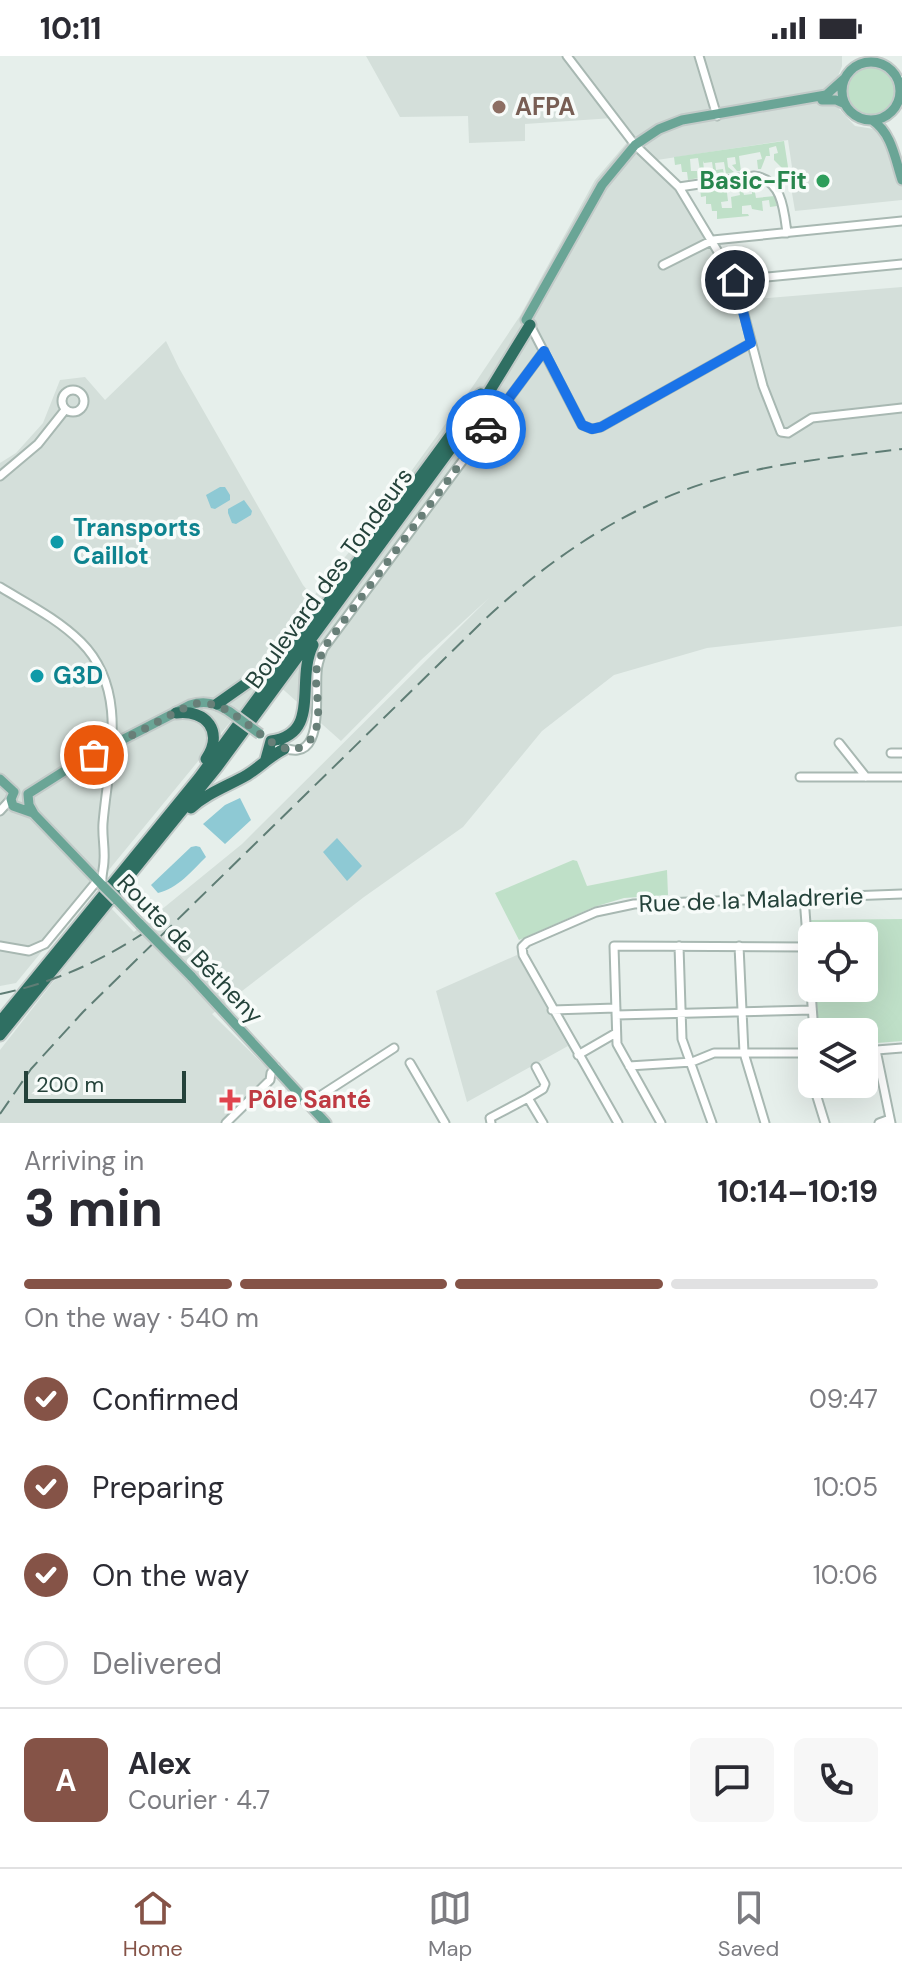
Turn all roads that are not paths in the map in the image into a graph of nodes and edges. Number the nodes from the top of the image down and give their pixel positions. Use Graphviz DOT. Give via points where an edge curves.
graph roads {
  1 [pos="567,56"];
  2 [pos="699,56"];
  3 [pos="875,59"];
  4 [pos="855,61"];
  5 [pos="845,78"];
  6 [pos="900,80"];
  7 [pos="901,92"];
  8 [pos="845,104"];
  9 [pos="891,112"];
  10 [pos="716,115"];
  11 [pos="872,120"];
  12 [pos="890,141"];
  13 [pos="637,147"];
  14 [pos="902,180"];
  15 [pos="679,187"];
  16 [pos="902,221"];
  17 [pos="787,233"];
  18 [pos="713,240"];
  19 [pos="902,264"];
  20 [pos="663,265"];
  21 [pos="735,280"];
  22 [pos="528,322"];
  23 [pos="751,343"];
  24 [pos="544,351"];
  25 [pos="902,408"];
  26 [pos="65,410"];
  27 [pos="0,476"];
  28 [pos="398,521"];
  29 [pos="0,587"];
  30 [pos="335,592"];
  31 [pos="211,703"];
  32 [pos="176,713"];
  33 [pos="271,741"];
  34 [pos="839,743"];
  35 [pos="111,746"];
  36 [pos="284,749"];
  37 [pos="891,753"];
  38 [pos="902,753"];
  39 [pos="266,759"];
  40 [pos="800,777"];
  41 [pos="866,777"];
  42 [pos="902,777"];
  43 [pos="0,779"];
  44 [pos="12,796"];
  45 [pos="26,806"];
  46 [pos="1,811"];
  47 [pos="159,826"];
  48 [pos="144,858"];
  49 [pos="100,884"];
  50 [pos="902,894"];
  51 [pos="804,897"];
  52 [pos="806,922"];
  53 [pos="0,946"];
  54 [pos="679,946"];
  55 [pos="739,946"];
  56 [pos="798,947"];
  57 [pos="811,1002"];
  58 [pos="552,1010"];
  59 [pos="812,1010"];
  60 [pos="616,1011"];
  61 [pos="742,1011"];
  62 [pos="681,1014"];
  63 [pos="813,1018"];
  64 [pos="0,1022"];
  65 [pos="616,1033"];
  66 [pos="0,1035"];
  67 [pos="394,1048"];
  68 [pos="902,1048"];
  69 [pos="878,1050"];
  70 [pos="744,1053"];
  71 [pos="798,1053"];
  72 [pos="578,1055"];
  73 [pos="878,1059"];
  74 [pos="692,1062"];
  75 [pos="410,1063"];
  76 [pos="629,1066"];
  77 [pos="276,1067"];
  78 [pos="536,1067"];
  79 [pos="528,1098"];
  80 [pos="818,1098"];
  81 [pos="309,1103"];
  82 [pos="317,1112"];
  83 [pos="443,1120"];
  84 [pos="891,1121"];
  85 [pos="226,1123"];
  86 [pos="317,1123"];
  87 [pos="326,1123"];
  88 [pos="433,1123"];
  89 [pos="491,1123"];
  90 [pos="543,1123"];
  91 [pos="618,1123"];
  92 [pos="661,1123"];
  93 [pos="712,1123"];
  94 [pos="765,1123"];
  95 [pos="825,1123"];
  96 [pos="879,1123"];
  1 -- 13 [label="street"];
  2 -- 10 [label="street"];
  3 -- 4 [label="main road"];
  3 -- 6 [label="main road"];
  4 -- 5 [label="main road"];
  5 -- 8 [label="main road"];
  5 -- 10 [label="main road" via="826,95"];
  6 -- 7 [label="main road"];
  7 -- 9 [label="main road"];
  8 -- 10 [label="main road" via="830,99"];
  8 -- 11 [label="main road" via="857,116"];
  9 -- 11 [label="main road"];
  9 -- 12 [label="main road"];
  10 -- 13 [label="main road"];
  11 -- 12 [label="main road"];
  12 -- 14 [label="main road"];
  13 -- 15 [label="street"];
  13 -- 22 [label="main road"];
  15 -- 17 [label="street" via="764,177 779,196"];
  15 -- 18 [label="street"];
  16 -- 17 [label="street"];
  17 -- 18 [label="street"];
  18 -- 20 [label="street"];
  18 -- 21 [label="street"];
  19 -- 21 [label="street"];
  21 -- 23 [label="street"];
  22 -- 24 [label="street"];
  22 -- 28 [label="highway, Boulevard des Tondeurs" via="486,398"];
  22 -- 30 [label="highway, Boulevard des Tondeurs"];
  23 -- 24 [label="street" via="592,429 582,425"];
  23 -- 25 [label="street" via="777,428 784,434 812,418"];
  24 -- 36 [label="street" via="323,649 316,672 314,735 300,748"];
  26 -- 27 [label="street" via="38,444"];
  28 -- 33 [label="highway" via="308,653 300,726 290,736"];
  28 -- 48 [label="highway, Boulevard des Tondeurs"];
  29 -- 35 [label="street" via="57,621 83,644 111,697"];
  30 -- 31 [label="highway" via="271,666"];
  30 -- 47 [label="highway, Boulevard des Tondeurs"];
  31 -- 32 [label="main road"];
  31 -- 33 [label="main road, bridge"];
  32 -- 35 [label="main road"];
  32 -- 47 [label="highway" via="200,714 211,729 212,744"];
  33 -- 36 [label="street"];
  33 -- 39 [label="highway"];
  34 -- 41 [label="street"];
  35 -- 45 [label="main road" via="49,778"];
  35 -- 49 [label="street"];
  36 -- 39 [label="highway"];
  37 -- 38 [label="street"];
  39 -- 48 [label="highway" via="199,800"];
  40 -- 41 [label="street"];
  41 -- 42 [label="street"];
  43 -- 44 [label="main road, Route de Bétheny"];
  44 -- 45 [label="main road, Route de Bétheny"];
  44 -- 45 [label="main road" via="20,790"];
  44 -- 46 [label="street"];
  45 -- 46 [label="street"];
  45 -- 49 [label="main road, Route de Bétheny"];
  47 -- 64 [label="highway, Boulevard des Tondeurs"];
  48 -- 66 [label="highway, Boulevard des Tondeurs"];
  49 -- 53 [label="street" via="45,944 29,951"];
  49 -- 77 [label="main road, Route de Bétheny, bridge"];
  50 -- 51 [label="street, Rue de la Maladrerie"];
  51 -- 52 [label="street"];
  51 -- 58 [label="street, Rue de la Maladrerie" via="619,906 527,942 523,955"];
  54 -- 55 [label="street"];
  54 -- 60 [label="street" via="614,946"];
  54 -- 62 [label="street"];
  55 -- 56 [label="street"];
  55 -- 61 [label="street"];
  57 -- 59 [label="street"];
  58 -- 60 [label="street"];
  58 -- 72 [label="street"];
  59 -- 61 [label="street"];
  59 -- 63 [label="street"];
  60 -- 62 [label="street"];
  60 -- 65 [label="street"];
  61 -- 62 [label="street"];
  61 -- 70 [label="street"];
  62 -- 74 [label="street" via="682,1039"];
  65 -- 72 [label="street"];
  65 -- 76 [label="street"];
  67 -- 81 [label="street"];
  68 -- 69 [label="street"];
  70 -- 71 [label="street"];
  70 -- 74 [label="street" via="714,1053"];
  70 -- 94 [label="street"];
  72 -- 91 [label="street"];
  73 -- 84 [label="street"];
  74 -- 76 [label="street"];
  74 -- 93 [label="street"];
  75 -- 83 [label="street"];
  76 -- 92 [label="street"];
  77 -- 81 [label="main road, Route de Bétheny"];
  77 -- 85 [label="street" via="270,1080"];
  78 -- 79 [label="street" via="545,1084"];
  79 -- 89 [label="street" via="490,1118"];
  79 -- 90 [label="street"];
  80 -- 95 [label="street"];
  81 -- 82 [label="main road, Route de Bétheny"];
  82 -- 86 [label="main road"];
  82 -- 87 [label="main road, Route de Bétheny"];
  83 -- 88 [label="street"];
  84 -- 96 [label="street"];
  86 -- 87 [label="main road"];
}
